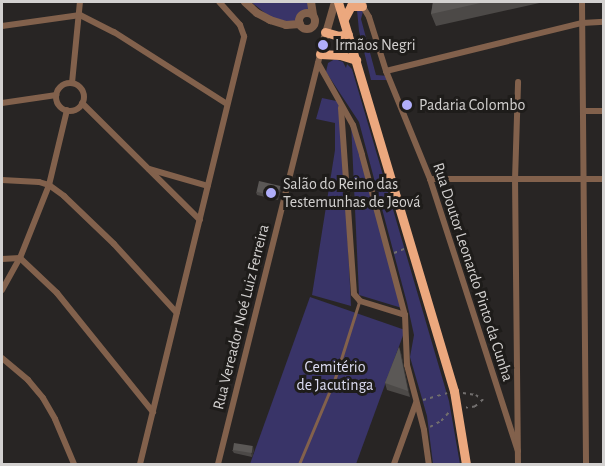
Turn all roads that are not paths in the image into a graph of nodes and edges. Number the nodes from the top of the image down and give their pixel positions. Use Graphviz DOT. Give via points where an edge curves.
graph roads {
  1 [pos="80,2"];
  2 [pos="219,2"];
  3 [pos="245,2"];
  4 [pos="311,2"];
  5 [pos="336,2"];
  6 [pos="582,2"];
  7 [pos="361,4"];
  8 [pos="331,12"];
  9 [pos="80,15"];
  10 [pos="344,19"];
  11 [pos="314,20"];
  12 [pos="603,22"];
  13 [pos="582,23"];
  14 [pos="300,24"];
  15 [pos="2,26"];
  16 [pos="325,32"];
  17 [pos="348,34"];
  18 [pos="319,59"];
  19 [pos="356,60"];
  20 [pos="386,71"];
  21 [pos="518,82"];
  22 [pos="72,83"];
  23 [pos="56,95"];
  24 [pos="82,102"];
  25 [pos="2,103"];
  26 [pos="227,104"];
  27 [pos="341,107"];
  28 [pos="67,110"];
  29 [pos="585,111"];
  30 [pos="603,111"];
  31 [pos="148,169"];
  32 [pos="430,179"];
  33 [pos="584,179"];
  34 [pos="603,179"];
  35 [pos="2,180"];
  36 [pos="515,180"];
  37 [pos="49,184"];
  38 [pos="208,186"];
  39 [pos="200,220"];
  40 [pos="20,258"];
  41 [pos="2,259"];
  42 [pos="2,290"];
  43 [pos="360,300"];
  44 [pos="177,313"];
  45 [pos="405,315"];
  46 [pos="2,358"];
  47 [pos="416,402"];
  48 [pos="153,412"];
  49 [pos="518,451"];
  50 [pos="74,465"];
  51 [pos="140,465"];
  52 [pos="218,465"];
  53 [pos="299,465"];
  54 [pos="394,465"];
  55 [pos="429,465"];
  56 [pos="466,465"];
  57 [pos="518,465"];
  58 [pos="586,465"];
  1 -- 9 [label="street"];
  2 -- 26 [label="street" via="240,25 244,36"];
  3 -- 14 [label="street" via="270,20"];
  4 -- 11 [label="street"];
  5 -- 8 [label="street, Rua Vereador Noé Luiz Ferreira"];
  5 -- 10 [label="highway"];
  6 -- 13 [label="street"];
  7 -- 10 [label="highway" via="351,6"];
  7 -- 20 [label="street, Rua Doutor Leonardo Pinto da Cunha"];
  8 -- 11 [label="street"];
  8 -- 16 [label="street, Rua Vereador Noé Luiz Ferreira"];
  9 -- 15 [label="street"];
  9 -- 22 [label="street"];
  9 -- 26 [label="street" via="114,32"];
  10 -- 17 [label="highway"];
  11 -- 14 [label="street" via="306,29"];
  11 -- 14 [label="street" via="303,14"];
  11 -- 16 [label="street"];
  12 -- 13 [label="street"];
  13 -- 20 [label="street"];
  13 -- 29 [label="street"];
  16 -- 17 [label="highway"];
  16 -- 18 [label="street, Rua Vereador Noé Luiz Ferreira"];
  17 -- 19 [label="highway"];
  18 -- 19 [label="highway" via="340,55"];
  18 -- 27 [label="street"];
  18 -- 52 [label="street, Rua Vereador Noé Luiz Ferreira"];
  19 -- 56 [label="highway" via="454,391"];
  20 -- 32 [label="street, Rua Doutor Leonardo Pinto da Cunha"];
  21 -- 36 [label="street"];
  22 -- 23 [label="street" via="63,85"];
  22 -- 24 [label="street" via="82,90"];
  23 -- 25 [label="street"];
  23 -- 28 [label="street" via="60,106"];
  24 -- 28 [label="street" via="76,109"];
  24 -- 31 [label="street"];
  26 -- 38 [label="street"];
  27 -- 43 [label="street" via="354,294"];
  27 -- 45 [label="street" via="358,139"];
  28 -- 37 [label="street"];
  29 -- 30 [label="street"];
  29 -- 33 [label="street"];
  31 -- 38 [label="street"];
  31 -- 39 [label="street"];
  32 -- 36 [label="street"];
  32 -- 49 [label="street, Rua Doutor Leonardo Pinto da Cunha"];
  33 -- 34 [label="street"];
  33 -- 36 [label="street"];
  33 -- 58 [label="street"];
  35 -- 37 [label="street"];
  36 -- 49 [label="street"];
  37 -- 40 [label="street"];
  37 -- 44 [label="street" via="94,223"];
  38 -- 39 [label="street"];
  39 -- 44 [label="street"];
  40 -- 41 [label="street"];
  40 -- 42 [label="street"];
  40 -- 48 [label="street" via="57,293"];
  43 -- 45 [label="street"];
  43 -- 53 [label="lane" via="335,378"];
  44 -- 48 [label="street"];
  45 -- 47 [label="street" via="407,365"];
  46 -- 50 [label="street" via="43,398"];
  47 -- 54 [label="street"];
  47 -- 55 [label="street"];
  48 -- 51 [label="street"];
  49 -- 57 [label="street"];
}
